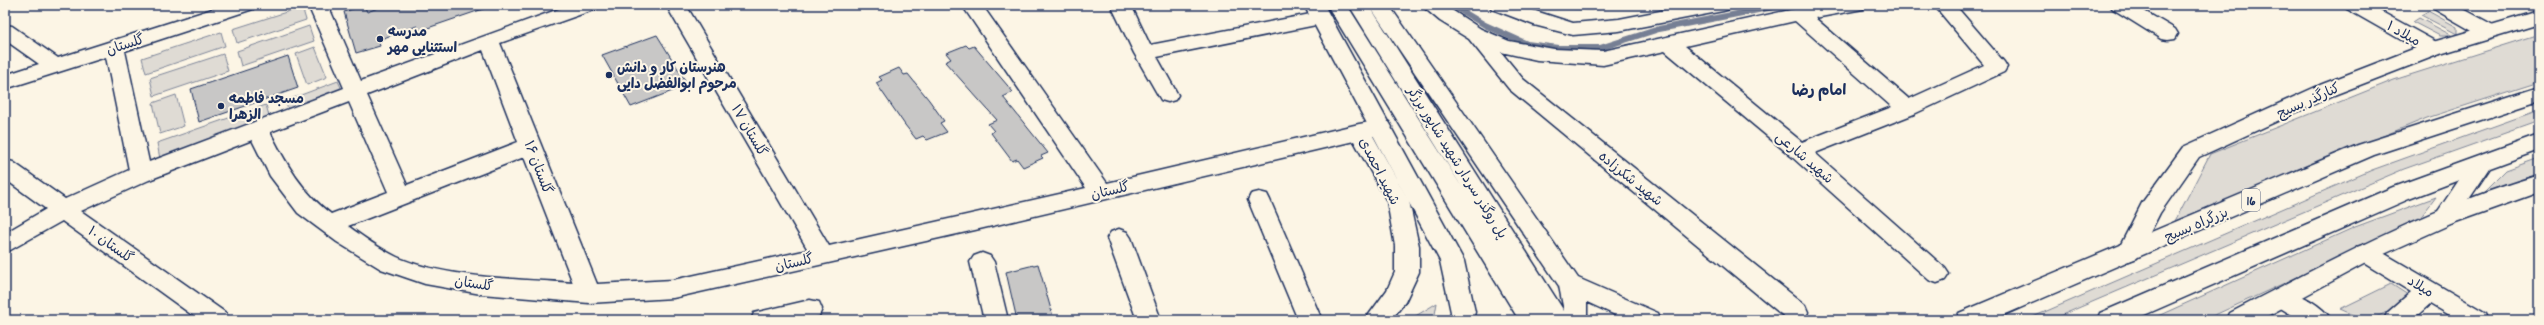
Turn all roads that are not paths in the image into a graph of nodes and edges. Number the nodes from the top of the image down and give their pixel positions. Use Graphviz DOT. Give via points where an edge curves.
graph roads {
  1 [pos="246,5"];
  2 [pos="318,5"];
  3 [pos="589,5"];
  4 [pos="972,5"];
  5 [pos="1121,5"];
  6 [pos="1359,5"];
  7 [pos="1379,5"];
  8 [pos="1431,5"];
  9 [pos="1499,5"];
  10 [pos="1722,5"];
  11 [pos="1856,5"];
  12 [pos="1944,5"];
  13 [pos="2120,5"];
  14 [pos="2354,5"];
  15 [pos="2441,5"];
  16 [pos="682,7"];
  17 [pos="220,9"];
  18 [pos="1324,9"];
  19 [pos="1799,14"];
  20 [pos="2539,16"];
  21 [pos="5,31"];
  22 [pos="2488,31"];
  23 [pos="2168,34"];
  24 [pos="1476,35"];
  25 [pos="490,40"];
  26 [pos="1669,43"];
  27 [pos="114,47"];
  28 [pos="2433,49"];
  29 [pos="1144,53"];
  30 [pos="56,66"];
  31 [pos="5,82"];
  32 [pos="355,93"];
  33 [pos="1168,94"];
  34 [pos="2539,94"];
  35 [pos="1907,109"];
  36 [pos="1381,127"];
  37 [pos="258,130"];
  38 [pos="1359,132"];
  39 [pos="2539,142"];
  40 [pos="530,146"];
  41 [pos="1799,151"];
  42 [pos="2482,164"];
  43 [pos="5,168"];
  44 [pos="141,174"];
  45 [pos="2539,183"];
  46 [pos="1100,192"];
  47 [pos="400,194"];
  48 [pos="1259,200"];
  49 [pos="63,210"];
  50 [pos="2445,217"];
  51 [pos="329,224"];
  52 [pos="1119,238"];
  53 [pos="5,244"];
  54 [pos="1499,247"];
  55 [pos="2129,252"];
  56 [pos="2365,253"];
  57 [pos="822,256"];
  58 [pos="982,262"];
  59 [pos="1937,274"];
  60 [pos="1570,284"];
  61 [pos="2429,291"];
  62 [pos="589,294"];
  63 [pos="2283,296"];
  64 [pos="810,309"];
  65 [pos="1796,312"];
  66 [pos="1464,317"];
  67 [pos="217,320"];
  68 [pos="763,320"];
  69 [pos="996,320"];
  70 [pos="1149,320"];
  71 [pos="1310,320"];
  72 [pos="1377,320"];
  73 [pos="1532,320"];
  74 [pos="1556,320"];
  75 [pos="1575,320"];
  76 [pos="1649,320"];
  77 [pos="1968,320"];
  78 [pos="2109,320"];
  79 [pos="2239,320"];
  80 [pos="2319,320"];
  81 [pos="2396,320"];
  82 [pos="2477,320"];
  1 -- 17 [label="main road, گلستان"];
  2 -- 32 [label="main road"];
  3 -- 25 [label="main road"];
  4 -- 46 [label="main road"];
  5 -- 29 [label="main road"];
  6 -- 54 [label="main road, پل روگذر سردار شهید شاپور برزگر"];
  7 -- 60 [label="main road"];
  8 -- 24 [label="main road"];
  9 -- 10 [label="main road" via="1541,21 1573,29 1619,26"];
  11 -- 19 [label="main road"];
  12 -- 35 [label="main road" via="1997,67"];
  13 -- 23 [label="main road"];
  14 -- 28 [label="main road, میلاد ۱"];
  15 -- 22 [label="main road"];
  16 -- 57 [label="main road, گلستان ۱۷"];
  17 -- 27 [label="main road, گلستان"];
  18 -- 29 [label="main road"];
  18 -- 36 [label="main road"];
  18 -- 54 [label="main road, پل روگذر سردار شهید شاپور برزگر"];
  19 -- 26 [label="main road"];
  19 -- 35 [label="main road"];
  20 -- 22 [label="main road, کنارگذر بسیج"];
  21 -- 30 [label="main road"];
  22 -- 28 [label="main road, کنارگذر بسیج"];
  24 -- 26 [label="main road" via="1525,51 1572,57 1603,58"];
  24 -- 65 [label="main road, شهید شکرزاده" via="1516,84"];
  25 -- 32 [label="main road"];
  25 -- 40 [label="main road, گلستان ۱۶"];
  26 -- 41 [label="main road, شهید شارعی"];
  27 -- 30 [label="main road, گلستان"];
  27 -- 44 [label="main road"];
  28 -- 55 [label="main road, کنارگذر بسیج" via="2327,90 2191,152 2150,209"];
  29 -- 33 [label="main road"];
  30 -- 31 [label="main road, گلستان"];
  32 -- 37 [label="main road"];
  32 -- 47 [label="main road"];
  34 -- 55 [label="main road, بزرگراه بسیج / 16" via="2366,150"];
  35 -- 41 [label="main road"];
  36 -- 38 [label="main road, گلستان"];
  36 -- 66 [label="main road" via="1452,261"];
  37 -- 44 [label="main road"];
  37 -- 51 [label="main road, گلستان" via="278,170 306,206"];
  38 -- 46 [label="main road, گلستان"];
  38 -- 72 [label="main road, شهید احمدی" via="1398,201 1407,246 1407,272 1396,295"];
  39 -- 42 [label="main road"];
  40 -- 47 [label="main road"];
  40 -- 62 [label="main road, گلستان ۱۶"];
  41 -- 59 [label="main road, شهید شارعی"];
  42 -- 50 [label="main road"];
  42 -- 78 [label="main road" via="2401,193"];
  43 -- 49 [label="main road, گلستان ۱۰"];
  44 -- 49 [label="main road"];
  45 -- 50 [label="main road"];
  46 -- 57 [label="main road, گلستان"];
  47 -- 51 [label="main road"];
  48 -- 71 [label="main road"];
  49 -- 53 [label="main road"];
  49 -- 67 [label="main road, گلستان ۱۰"];
  50 -- 56 [label="main road"];
  51 -- 62 [label="main road, گلستان" via="389,263 425,275 481,285"];
  52 -- 70 [label="main road"];
  54 -- 73 [label="main road, پل روگذر سردار شهید شاپور برزگر"];
  54 -- 74 [label="main road, پل روگذر سردار شهید شاپور برزگر"];
  55 -- 77 [label="main road, بزرگراه بسیج / 16"];
  56 -- 61 [label="main road, میلاد"];
  56 -- 63 [label="main road"];
  57 -- 62 [label="main road, گلستان" via="673,289"];
  58 -- 69 [label="main road"];
  60 -- 75 [label="main road" via="1576,307"];
  60 -- 76 [label="main road"];
  61 -- 81 [label="main road"];
  61 -- 82 [label="main road, میلاد"];
  63 -- 79 [label="main road"];
  63 -- 80 [label="main road"];
  64 -- 68 [label="main road"];
}
